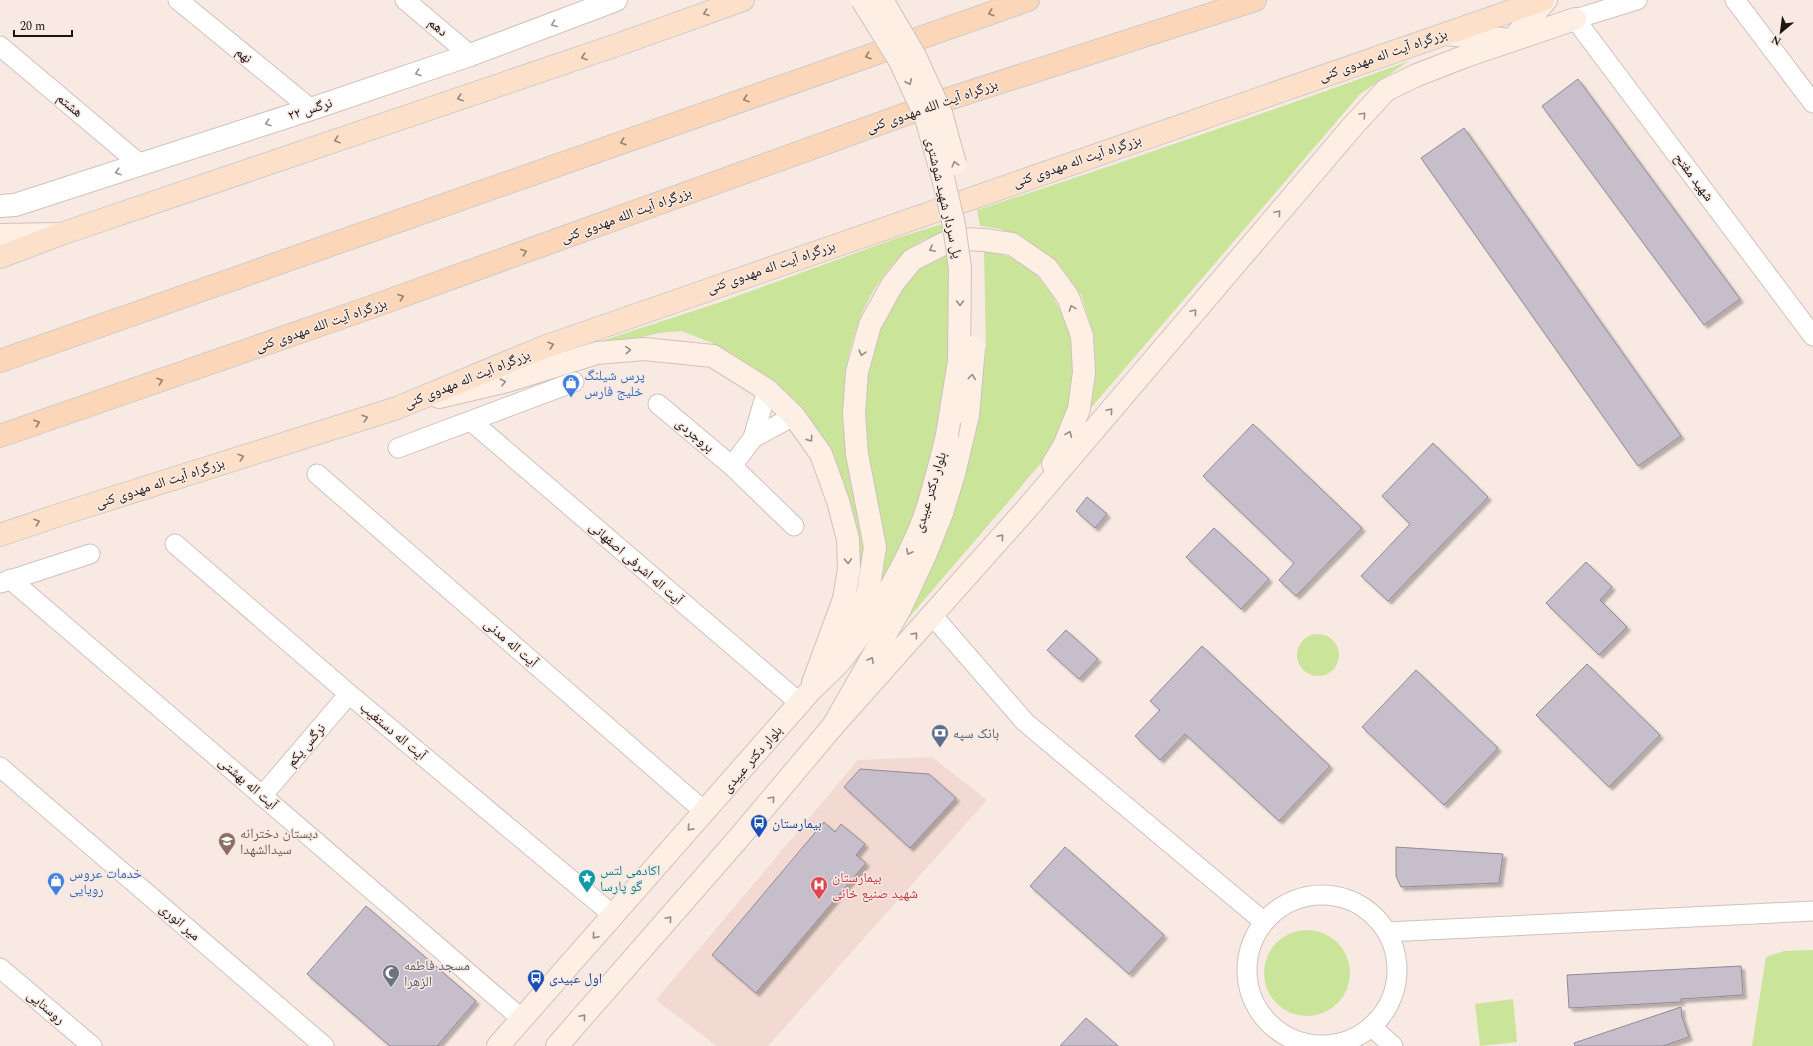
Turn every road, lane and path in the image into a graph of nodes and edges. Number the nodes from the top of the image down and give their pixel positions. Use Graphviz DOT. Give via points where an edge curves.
graph roads {
  1 [pos="178,0"];
  2 [pos="405,0"];
  3 [pos="616,0"];
  4 [pos="743,0"];
  5 [pos="862,0"];
  6 [pos="882,0"];
  7 [pos="1028,0"];
  8 [pos="1255,0"];
  9 [pos="1543,0"];
  10 [pos="1546,0"];
  11 [pos="1637,0"];
  12 [pos="1735,0"];
  13 [pos="1575,19"];
  14 [pos="1446,34"];
  15 [pos="1512,40"];
  16 [pos="0,46"];
  17 [pos="470,55"];
  18 [pos="1813,103"];
  19 [pos="311,109"];
  20 [pos="141,165"];
  21 [pos="0,206"];
  22 [pos="0,234"];
  23 [pos="61,234"];
  24 [pos="0,257"];
  25 [pos="1813,336"];
  26 [pos="0,361"];
  27 [pos="574,382"];
  28 [pos="767,390"];
  29 [pos="658,404"];
  30 [pos="397,408"];
  31 [pos="968,415"];
  32 [pos="794,416"];
  33 [pos="472,421"];
  34 [pos="947,435"];
  35 [pos="0,436"];
  36 [pos="753,438"];
  37 [pos="398,448"];
  38 [pos="732,466"];
  39 [pos="317,474"];
  40 [pos="1030,505"];
  41 [pos="794,526"];
  42 [pos="0,535"];
  43 [pos="175,544"];
  44 [pos="90,554"];
  45 [pos="5,581"];
  46 [pos="932,616"];
  47 [pos="842,659"];
  48 [pos="349,694"];
  49 [pos="806,697"];
  50 [pos="833,726"];
  51 [pos="0,767"];
  52 [pos="262,796"];
  53 [pos="705,812"];
  54 [pos="1813,911"];
  55 [pos="613,915"];
  56 [pos="1263,922"];
  57 [pos="1388,932"];
  58 [pos="0,968"];
  59 [pos="522,1019"];
  60 [pos="1372,1027"];
  61 [pos="1282,1040"];
  62 [pos="1338,1045"];
  63 [pos="92,1046"];
  64 [pos="324,1046"];
  65 [pos="498,1046"];
  66 [pos="557,1046"];
  67 [pos="1393,1046"];
  1 -- 19 [label="street, نهم"];
  2 -- 17 [label="street, دهم"];
  3 -- 17 [label="street, نرگس ۲۲, one-way"];
  4 -- 23 [label="main road, one-way"];
  5 -- 34 [label="main road, پل سردار شهید شوشتری, one-way, bridge" via="900,61 926,118 954,224 960,268 959,361"];
  31 -- 6 [label="main road, پل سردار شهید شوشتری, one-way, bridge" via="974,357 975,304 973,260 965,212 941,114 915,56"];
  7 -- 26 [label="highway, one-way"];
  35 -- 8 [label="highway, بزرگراه آیت الله مهدوی کنی, one-way" via="360,312 945,100"];
  9 -- 14 [label="main road, بزرگراه آیت اله مهدوی کنی"];
  10 -- 15 [label="main road"];
  11 -- 13 [label="street"];
  12 -- 18 [label="street"];
  13 -- 15 [label="main road"];
  13 -- 25 [label="street, شهید مفتح"];
  14 -- 15 [label="main road"];
  30 -- 14 [label="main road, بزرگراه آیت اله مهدوی کنی, one-way" via="552,344"];
  40 -- 15 [label="main road, one-way" via="1386,90 1417,75"];
  16 -- 20 [label="street, هشتم"];
  17 -- 19 [label="street, نرگس ۲۲, one-way"];
  19 -- 20 [label="street, نرگس ۲۲, one-way"];
  20 -- 21 [label="street, نرگس ۲۲, one-way" via="15,205"];
  22 -- 23 [label="main road"];
  23 -- 24 [label="main road"];
  27 -- 33 [label="street"];
  30 -- 28 [label="main road, one-way" via="507,381 597,353 644,349 713,356"];
  28 -- 32 [label="main road"];
  28 -- 36 [label="street"];
  29 -- 38 [label="street, بروجردی"];
  42 -- 30 [label="main road, بزرگراه آیت اله مهدوی کنی, one-way"];
  50 -- 31 [label="main road, بلوار دکتر عبیدی, one-way" via="900,609 926,553 954,474"];
  32 -- 36 [label="street"];
  32 -- 49 [label="main road, one-way" via="820,454 838,501 848,539 849,569 844,599"];
  33 -- 37 [label="street"];
  33 -- 49 [label="street, آیت اله اشرفی اصفهانی"];
  34 -- 47 [label="main road, بلوار دکتر عبیدی, one-way" via="933,490 912,547 890,589"];
  36 -- 38 [label="street"];
  38 -- 41 [label="street, بروجردی"];
  39 -- 53 [label="street, آیت اله مدنی"];
  46 -- 40 [label="main road, one-way"];
  40 -- 47 [label="main road, one-way" via="1064,446 1079,409 1084,372 1082,336 1068,297 1047,268 1012,244 964,239 945,243 912,260 892,285 870,325 856,372 854,414 857,454 875,547 868,592"];
  43 -- 48 [label="street, آیت اله دستغیب"];
  44 -- 45 [label="street"];
  45 -- 52 [label="street, آیت اله بهشتی"];
  50 -- 46 [label="main road, one-way"];
  46 -- 56 [label="street" via="1025,722"];
  47 -- 49 [label="main road, بلوار دکتر عبیدی"];
  48 -- 52 [label="street, نرگس یکم"];
  48 -- 55 [label="street, آیت اله دستغیب"];
  49 -- 53 [label="main road, بلوار دکتر عبیدی"];
  66 -- 50 [label="main road, بلوار دکتر عبیدی, one-way"];
  51 -- 64 [label="street, میر انوری"];
  52 -- 59 [label="street, آیت اله بهشتی"];
  53 -- 55 [label="main road, بلوار دکتر عبیدی, one-way"];
  54 -- 57 [label="street"];
  55 -- 59 [label="main road, بلوار دکتر عبیدی, one-way"];
  56 -- 57 [label="street" via="1281,906 1304,896 1328,894 1351,900 1372,913"];
  56 -- 61 [label="street" via="1251,944 1246,969 1250,995 1263,1017"];
  57 -- 60 [label="street" via="1397,956 1397,982 1389,1007"];
  58 -- 63 [label="street, روستایی"];
  59 -- 65 [label="main road, بلوار دکتر عبیدی"];
  60 -- 62 [label="street" via="1352,1040"];
  60 -- 67 [label="street"];
  61 -- 62 [label="street" via="1304,1044"];
}
